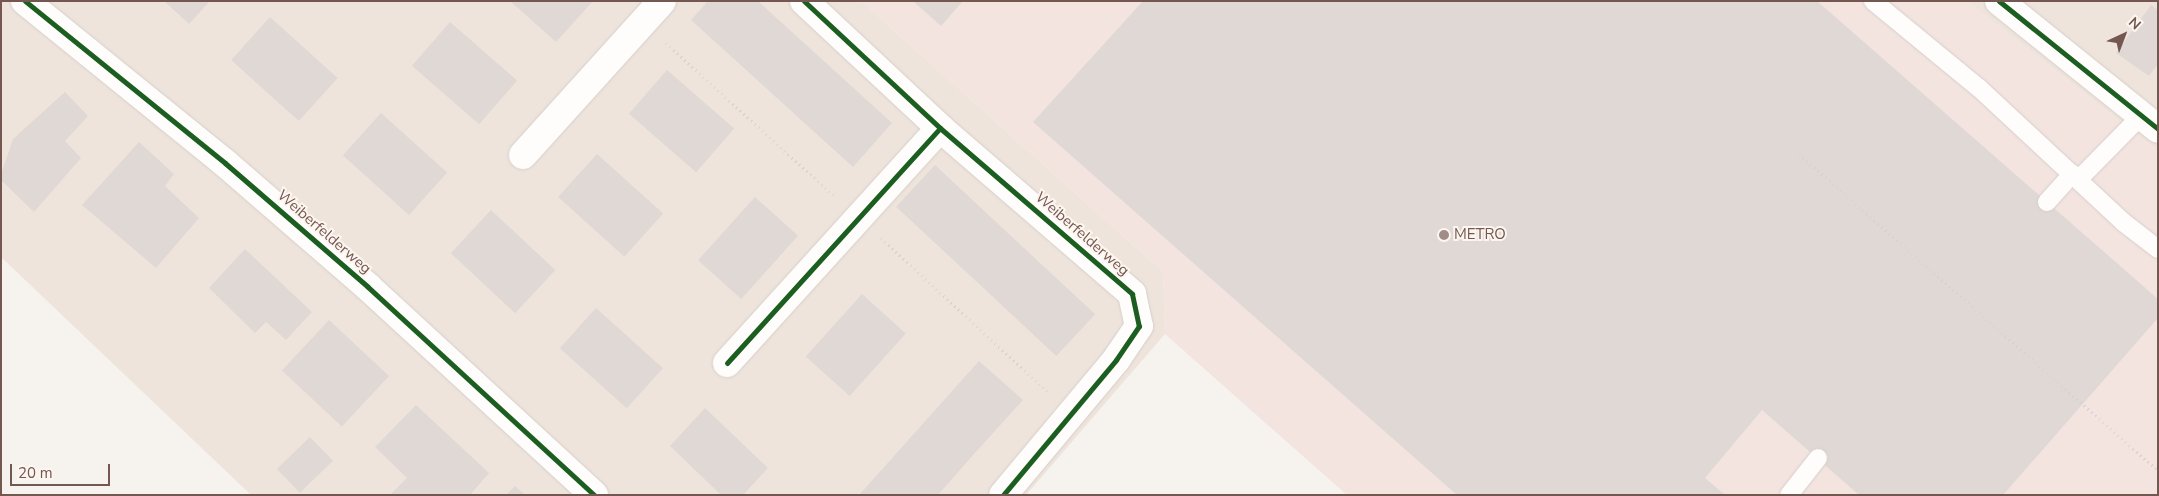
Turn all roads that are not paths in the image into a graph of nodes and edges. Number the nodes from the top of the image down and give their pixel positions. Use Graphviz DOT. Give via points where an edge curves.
graph roads {
  1 [pos="25,1"];
  2 [pos="662,1"];
  3 [pos="804,1"];
  4 [pos="1873,1"];
  5 [pos="2003,3"];
  6 [pos="2149,123"];
  7 [pos="940,128"];
  8 [pos="523,155"];
  9 [pos="2075,177"];
  10 [pos="2047,202"];
  11 [pos="2158,249"];
  12 [pos="727,363"];
  13 [pos="1818,458"];
  14 [pos="594,495"];
  15 [pos="1003,495"];
  16 [pos="1789,495"];
  1 -- 14 [label="street, Weiberfelderweg" via="225,163 368,287"];
  2 -- 8 [label="street"];
  3 -- 7 [label="street, Weiberfelderweg"];
  4 -- 9 [label="lane" via="1978,88"];
  5 -- 6 [label="street"];
  6 -- 9 [label="lane"];
  7 -- 12 [label="street"];
  7 -- 15 [label="street, Weiberfelderweg" via="1132,294 1139,326 1116,360"];
  9 -- 10 [label="lane"];
  9 -- 11 [label="lane" via="2123,222"];
  13 -- 16 [label="lane"];
}
